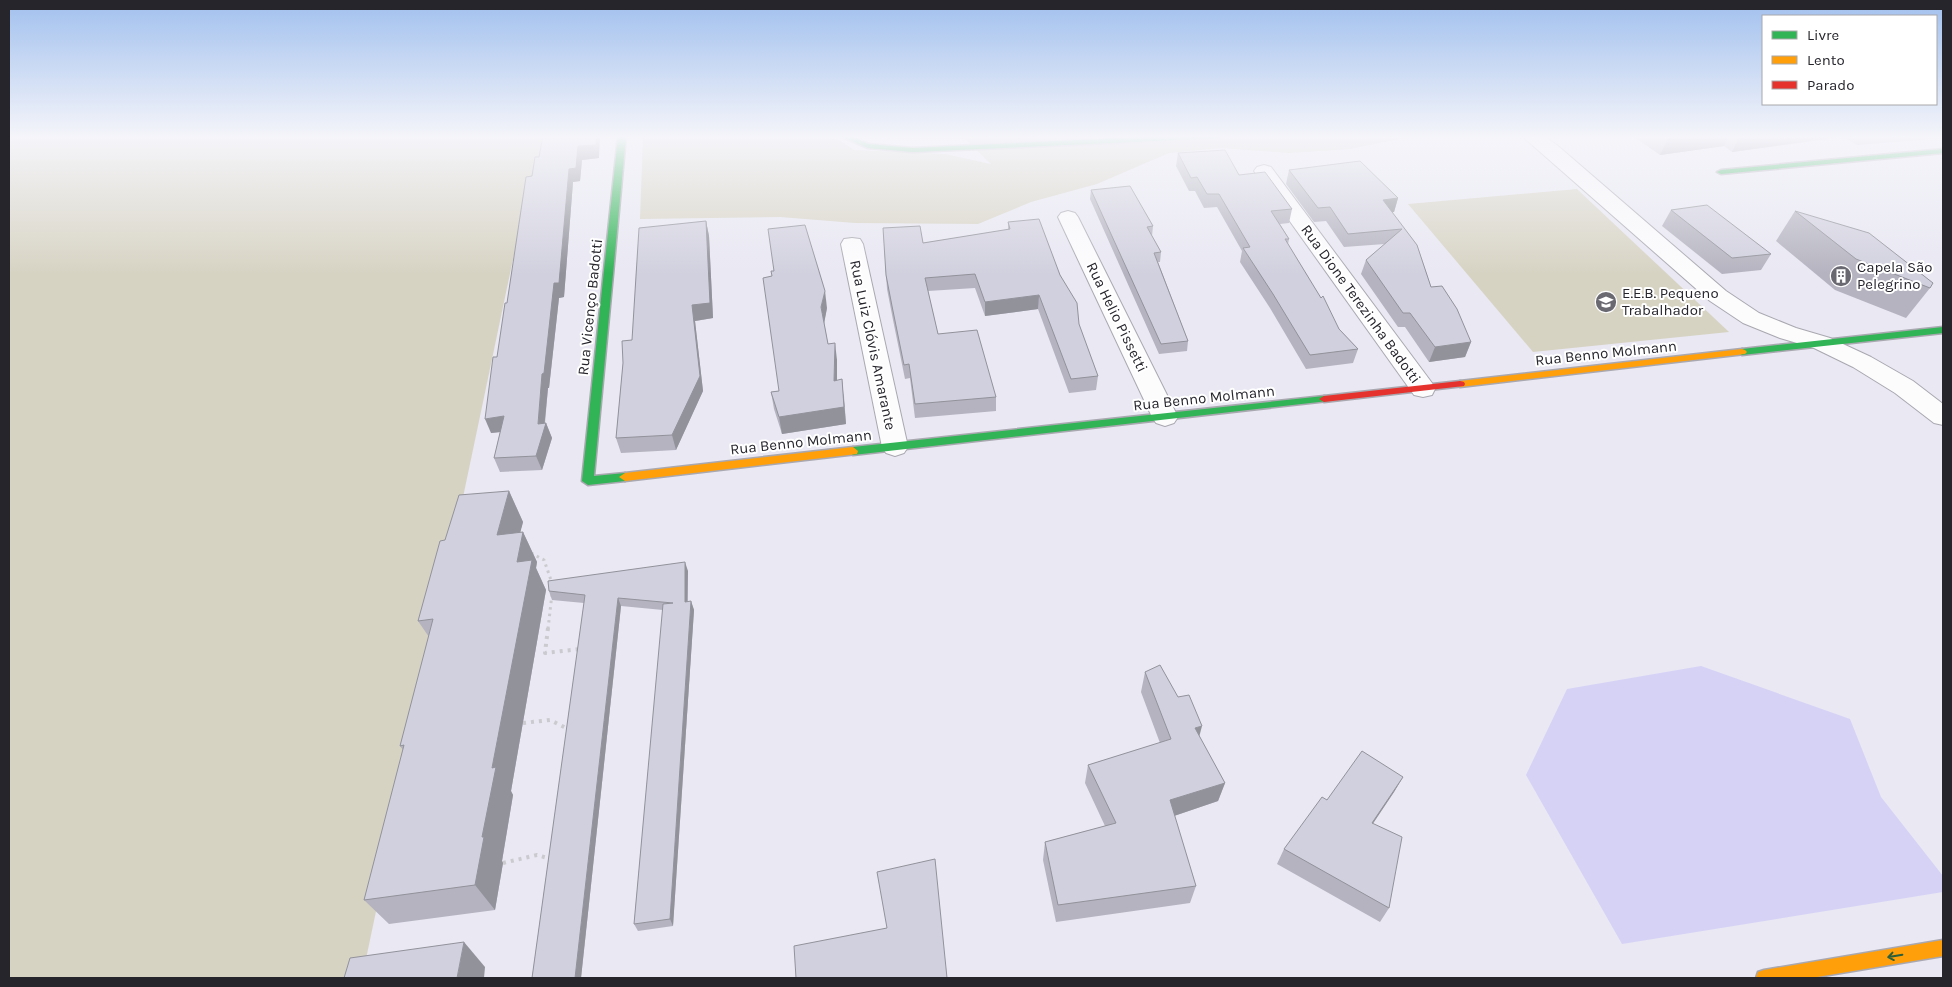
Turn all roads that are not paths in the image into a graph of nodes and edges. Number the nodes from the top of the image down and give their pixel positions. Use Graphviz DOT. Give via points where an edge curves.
graph roads {
  1 [pos="617,182"];
  2 [pos="1272,182"];
  3 [pos="1588,182"];
  4 [pos="1068,217"];
  5 [pos="852,244"];
  6 [pos="1943,330"];
  7 [pos="1822,343"];
  8 [pos="1423,389"];
  9 [pos="1165,417"];
  10 [pos="1943,417"];
  11 [pos="894,447"];
  12 [pos="588,481"];
  13 [pos="1943,948"];
  14 [pos="1771,978"];
  1 -- 12 [label="street, Rua Vicenço Badotti"];
  2 -- 8 [label="street, Rua Dione Terezinha Badotti"];
  3 -- 7 [label="street" via="1718,296 1751,318"];
  4 -- 9 [label="street, Rua Helio Pissetti"];
  5 -- 11 [label="street, Rua Luiz Clóvis Amarante"];
  6 -- 7 [label="street, Rua Benno Molmann"];
  7 -- 8 [label="street, Rua Benno Molmann"];
  7 -- 10 [label="street" via="1904,387"];
  8 -- 9 [label="street, Rua Benno Molmann"];
  9 -- 11 [label="street, Rua Benno Molmann"];
  11 -- 12 [label="street, Rua Benno Molmann"];
  13 -- 14 [label="street, one-way"];
}
